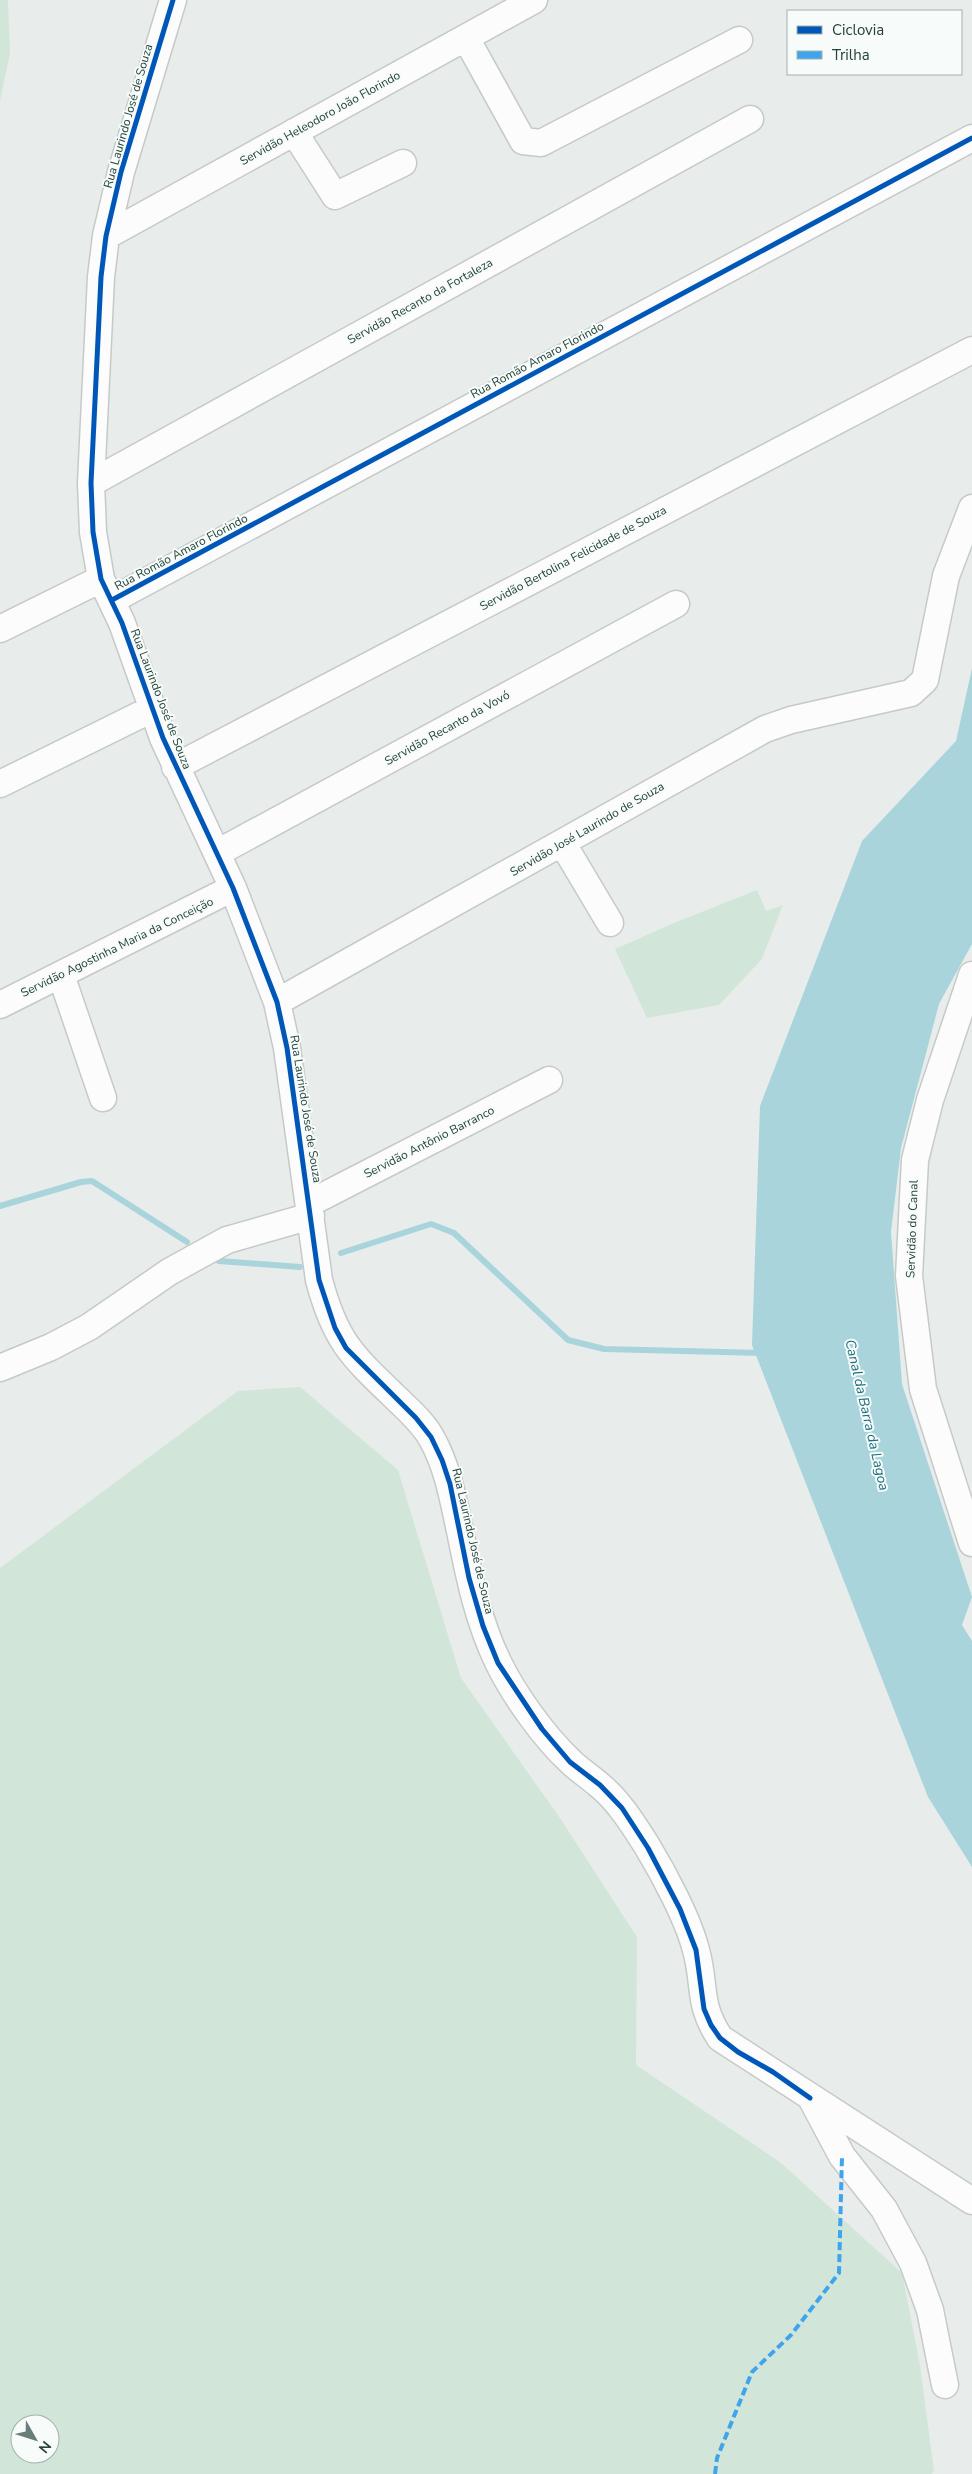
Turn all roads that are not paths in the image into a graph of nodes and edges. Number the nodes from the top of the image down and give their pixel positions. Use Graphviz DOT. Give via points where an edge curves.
graph roads {
  1 [pos="173,0"];
  2 [pos="534,0"];
  3 [pos="466,38"];
  4 [pos="739,40"];
  5 [pos="750,119"];
  6 [pos="294,132"];
  7 [pos="972,138"];
  8 [pos="403,163"];
  9 [pos="106,236"];
  10 [pos="972,343"];
  11 [pos="972,351"];
  12 [pos="91,483"];
  13 [pos="972,508"];
  14 [pos="104,581"];
  15 [pos="676,604"];
  16 [pos="0,611"];
  17 [pos="0,628"];
  18 [pos="152,709"];
  19 [pos="175,767"];
  20 [pos="0,784"];
  21 [pos="563,844"];
  22 [pos="217,853"];
  23 [pos="233,888"];
  24 [pos="610,923"];
  25 [pos="61,975"];
  26 [pos="972,975"];
  27 [pos="277,1002"];
  28 [pos="0,1004"];
  29 [pos="549,1080"];
  30 [pos="103,1098"];
  31 [pos="311,1210"];
  32 [pos="0,1368"];
  33 [pos="972,1542"];
  34 [pos="810,2098"];
  35 [pos="972,2201"];
  36 [pos="944,2384"];
  1 -- 9 [label="street, Rua Laurindo José de Souza" via="121,172"];
  2 -- 3 [label="street, Servidão Heleodoro João Florindo"];
  3 -- 4 [label="street" via="523,141 540,143"];
  3 -- 6 [label="street, Servidão Heleodoro João Florindo"];
  5 -- 12 [label="street, Servidão Recanto da Fortaleza"];
  6 -- 8 [label="street" via="335,196"];
  6 -- 9 [label="street, Servidão Heleodoro João Florindo"];
  7 -- 14 [label="street, Rua Romão Amaro Florindo"];
  9 -- 12 [label="street, Rua Laurindo José de Souza" via="101,277"];
  10 -- 11 [label="street"];
  11 -- 19 [label="street, Servidão Bertolina Felicidade de Souza"];
  12 -- 14 [label="street, Rua Laurindo José de Souza" via="93,532"];
  13 -- 21 [label="street, Servidão José Laurindo de Souza" via="946,576 925,680 911,693 791,720 765,729"];
  14 -- 16 [label="street"];
  14 -- 17 [label="street"];
  14 -- 18 [label="street, Rua Laurindo José de Souza"];
  15 -- 22 [label="street, Servidão Recanto da Vovó"];
  18 -- 19 [label="street, Rua Laurindo José de Souza"];
  18 -- 20 [label="street"];
  19 -- 22 [label="street, Rua Laurindo José de Souza"];
  21 -- 24 [label="street"];
  21 -- 27 [label="street, Servidão José Laurindo de Souza"];
  22 -- 23 [label="street, Rua Laurindo José de Souza"];
  23 -- 25 [label="street, Servidão Agostinha Maria da Conceição"];
  23 -- 27 [label="street, Rua Laurindo José de Souza"];
  25 -- 28 [label="street, Servidão Agostinha Maria da Conceição"];
  25 -- 30 [label="street"];
  26 -- 33 [label="street, Servidão do Canal" via="930,1100 915,1160 908,1276 923,1388"];
  27 -- 31 [label="street, Rua Laurindo José de Souza"];
  29 -- 31 [label="street, Servidão Antônio Barranco"];
  31 -- 32 [label="street, Servidão Antônio Barranco" via="227,1240 170,1272 90,1327"];
  31 -- 34 [label="street, Rua Laurindo José de Souza" via="319,1280 335,1328 346,1348 364,1368 416,1418 431,1437 442,1460 469,1578 498,1663 542,1729 570,1762 600,1785 622,1808 648,1848 680,1909 696,1950 704,2009 720,2038"];
  34 -- 35 [label="street, Rua Laurindo José de Souza"];
  34 -- 36 [label="street" via="842,2156 884,2209 913,2263 930,2310"];
}
